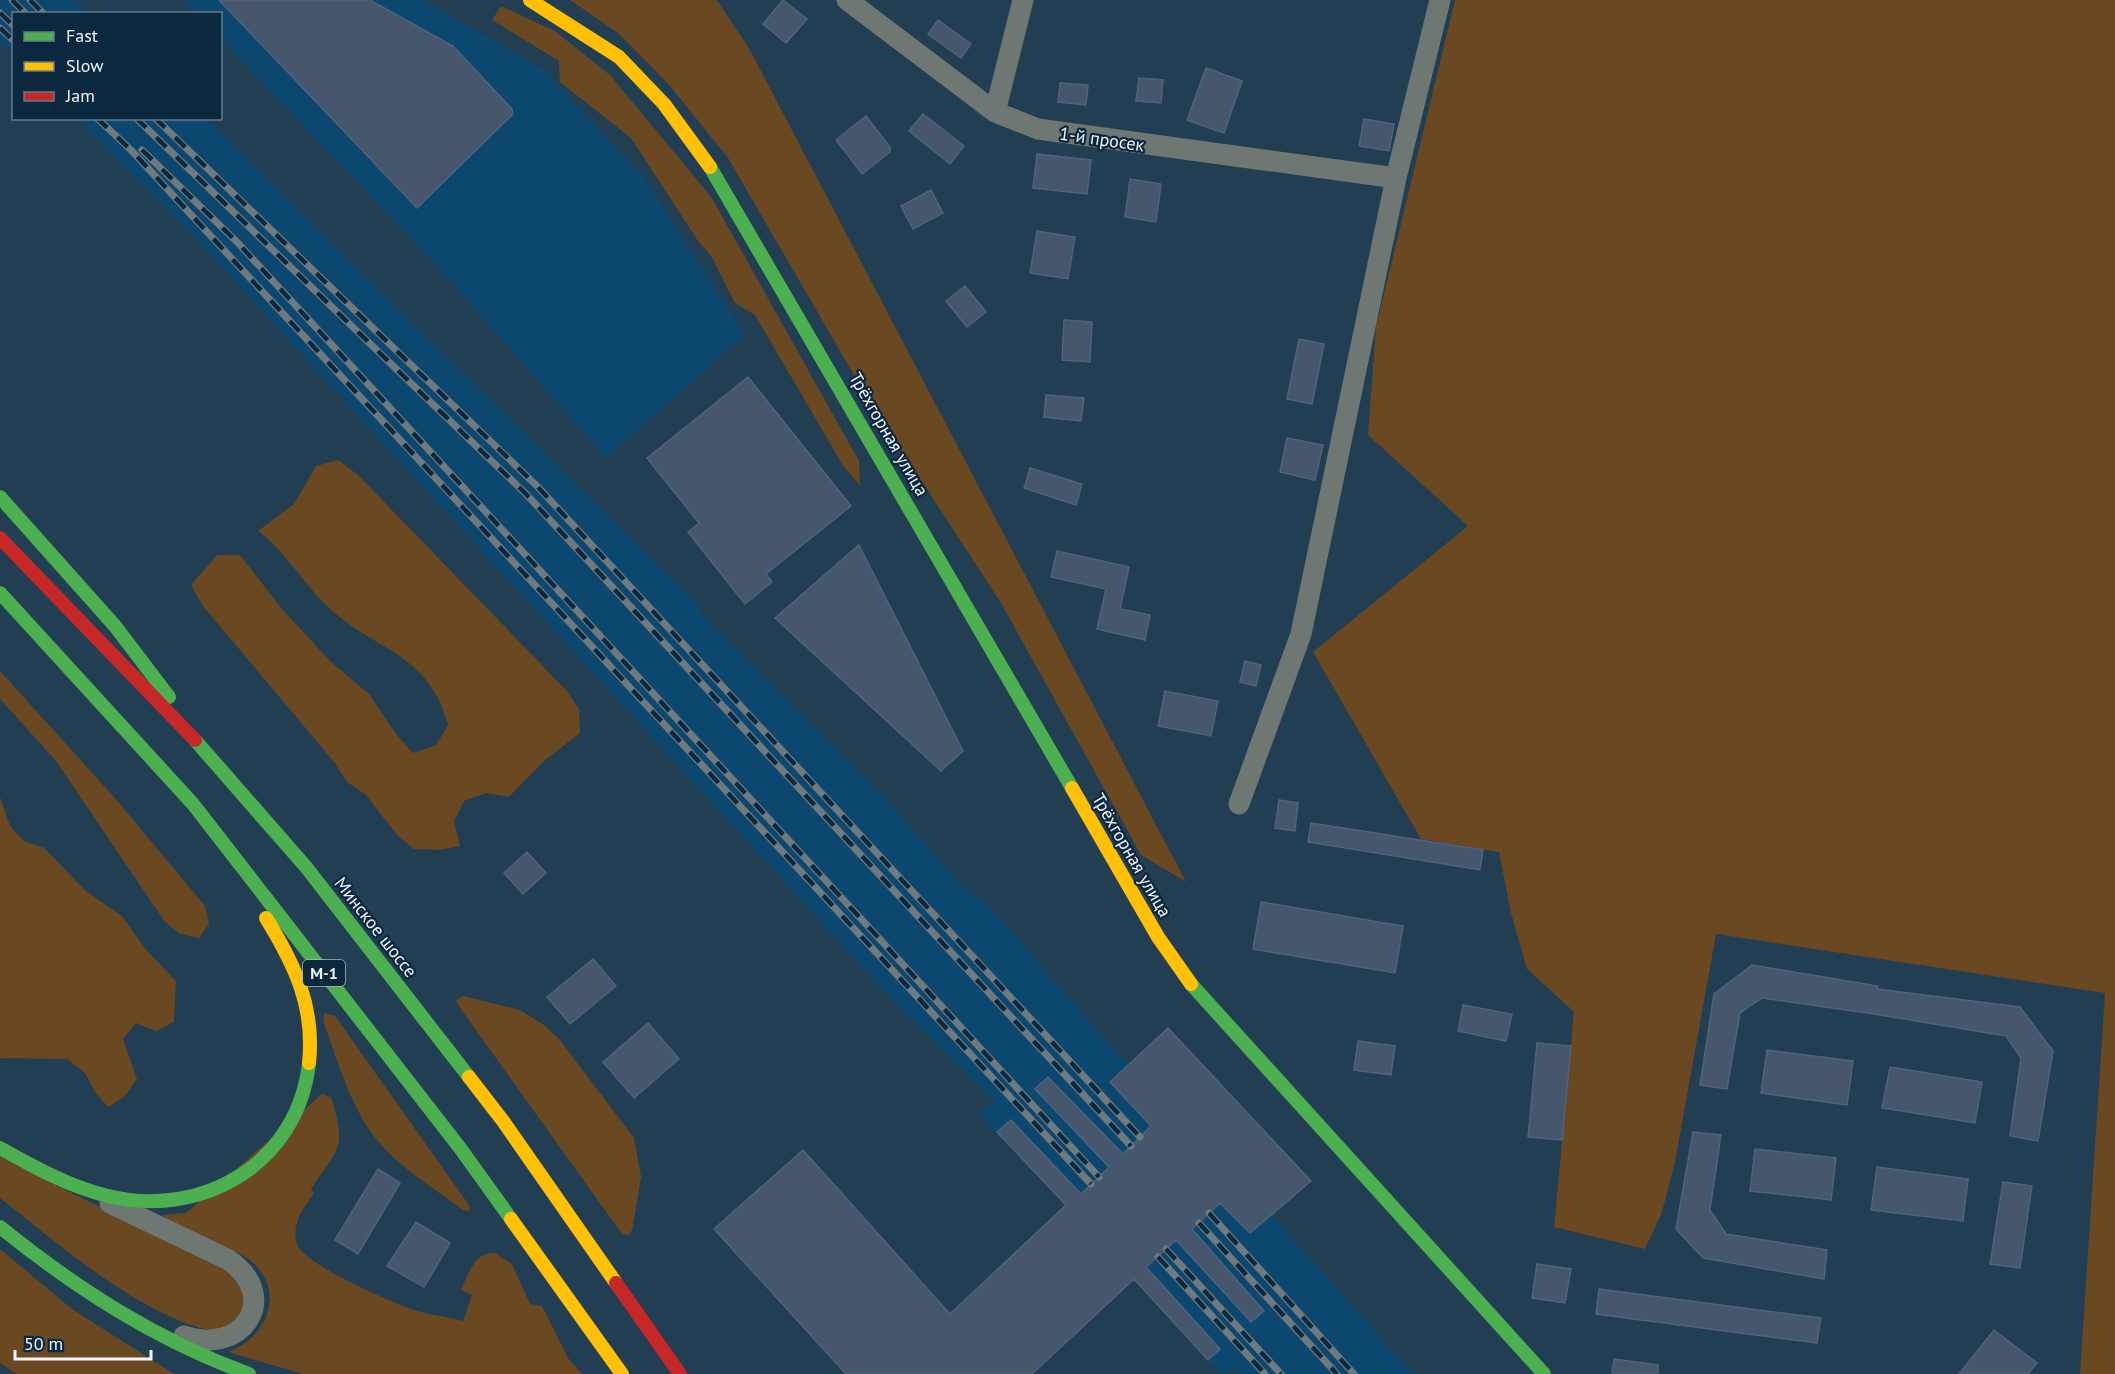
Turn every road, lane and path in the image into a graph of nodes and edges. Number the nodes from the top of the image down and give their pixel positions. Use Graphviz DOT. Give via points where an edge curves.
graph roads {
  1 [pos="530,0"];
  2 [pos="847,0"];
  3 [pos="1023,0"];
  4 [pos="1440,0"];
  5 [pos="995,112"];
  6 [pos="1396,178"];
  7 [pos="0,497"];
  8 [pos="0,538"];
  9 [pos="0,593"];
  10 [pos="222,768"];
  11 [pos="193,804"];
  12 [pos="1239,804"];
  13 [pos="0,1148"];
  14 [pos="92,1192"];
  15 [pos="0,1227"];
  16 [pos="98,1299"];
  17 [pos="249,1374"];
  18 [pos="622,1374"];
  19 [pos="680,1374"];
  20 [pos="1544,1374"];
  1 -- 20 [label="main road, Трёхгорная улица" via="619,57 664,104 708,164 1158,937 1197,992"];
  2 -- 5 [label="street, 1-й просек"];
  3 -- 5 [label="street"];
  4 -- 6 [label="street"];
  5 -- 6 [label="street, 1-й просек" via="1038,129 1069,135"];
  6 -- 12 [label="street" via="1301,634"];
  7 -- 10 [label="main road" via="115,626"];
  8 -- 10 [label="main road, Минское шоссе / М-1"];
  9 -- 11 [label="main road, М-1"];
  10 -- 19 [label="main road, Минское шоссе / М-1" via="306,867 496,1112"];
  11 -- 14 [label="main road" via="292,960 307,1002 310,1037 303,1097 274,1150 226,1185 189,1197 147,1202"];
  11 -- 18 [label="main road, М-1" via="460,1148"];
  13 -- 14 [label="main road"];
  14 -- 16 [label="street" via="131,1215 229,1260 251,1281 254,1295 246,1322 223,1340 210,1341 170,1331"];
  15 -- 16 [label="main road" via="52,1270"];
  16 -- 17 [label="main road" via="174,1345"];
}
